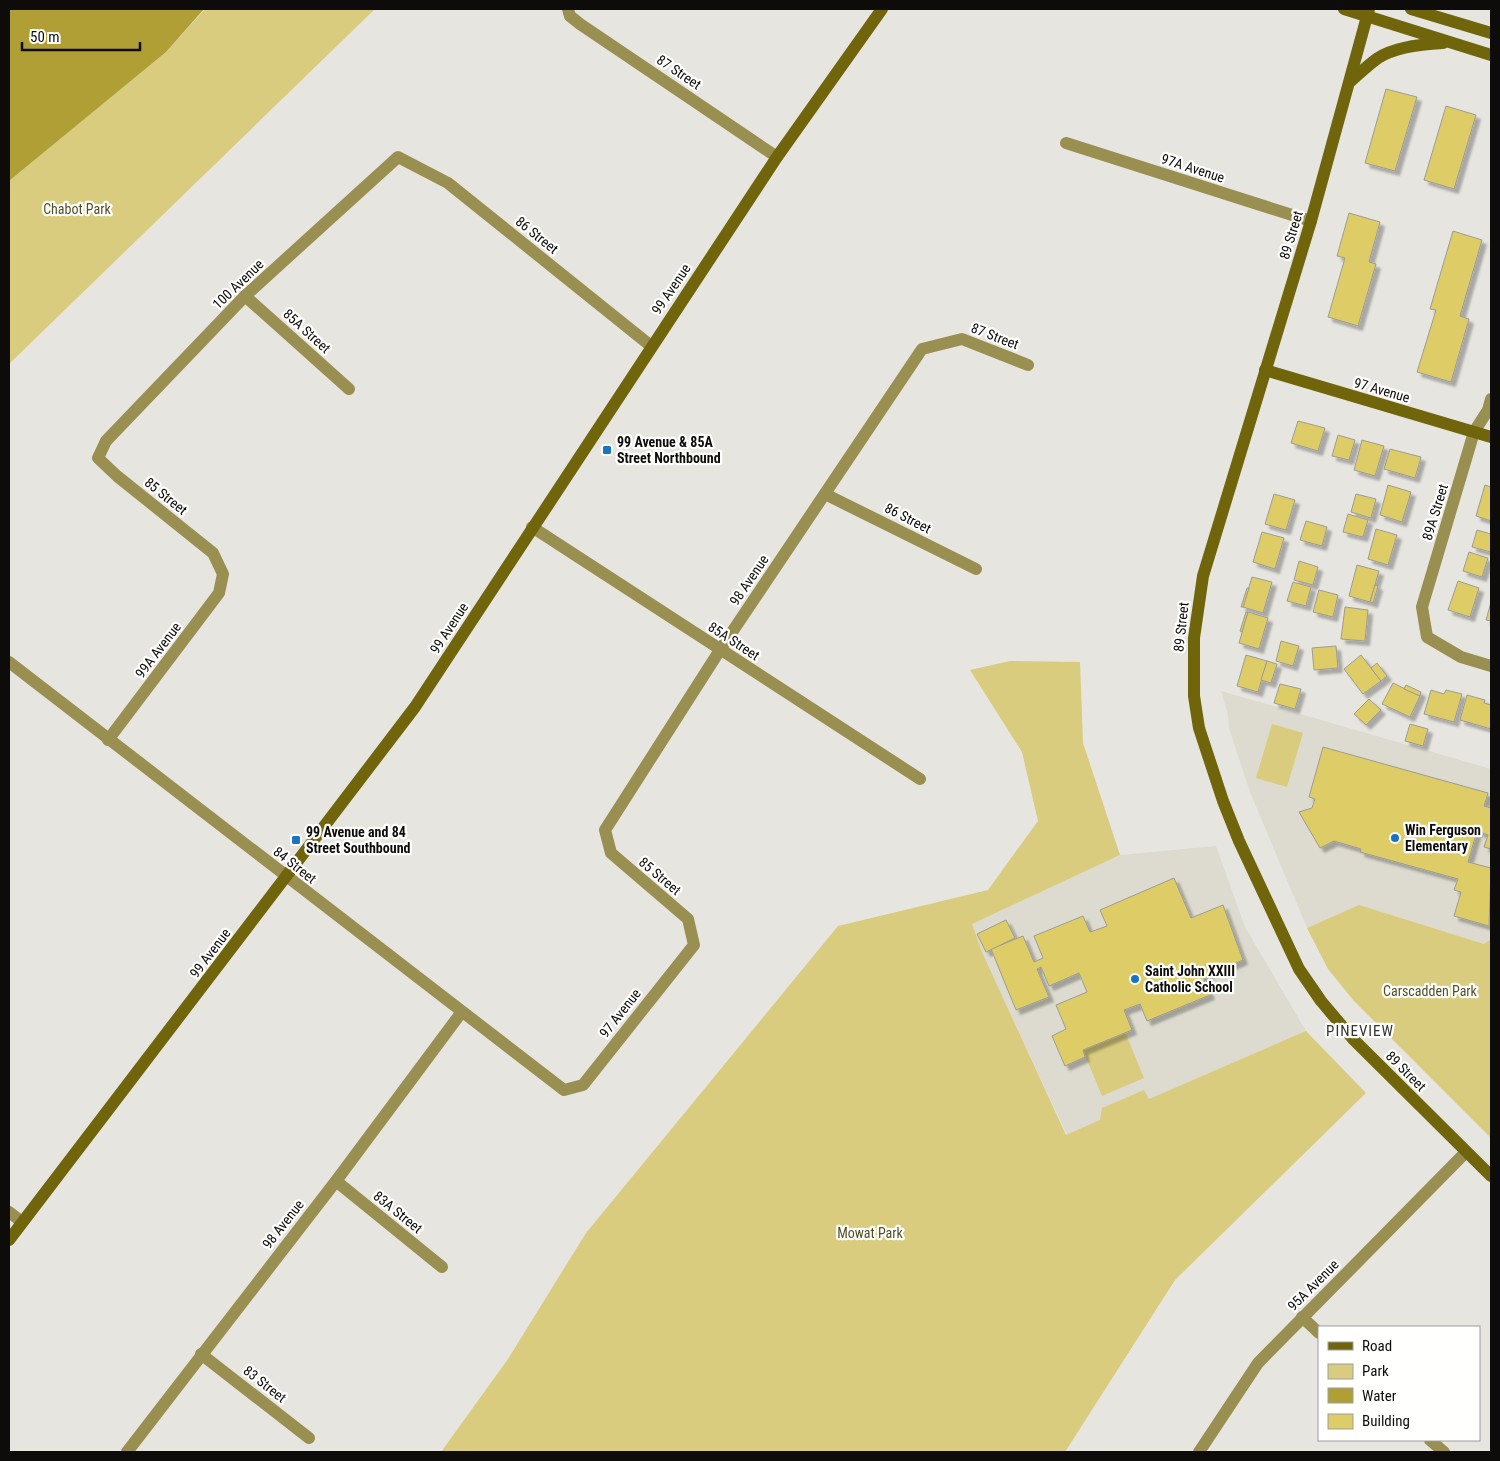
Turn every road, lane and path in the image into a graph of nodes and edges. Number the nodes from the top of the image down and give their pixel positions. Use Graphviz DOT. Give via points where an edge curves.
graph roads {
  1 [pos="568,9"];
  2 [pos="882,9"];
  3 [pos="1344,9"];
  4 [pos="1411,9"];
  5 [pos="1369,12"];
  6 [pos="1491,33"];
  7 [pos="1450,43"];
  8 [pos="1491,55"];
  9 [pos="1351,82"];
  10 [pos="1066,143"];
  11 [pos="398,156"];
  12 [pos="777,156"];
  13 [pos="1311,222"];
  14 [pos="245,296"];
  15 [pos="651,346"];
  16 [pos="922,349"];
  17 [pos="1028,365"];
  18 [pos="1265,370"];
  19 [pos="349,389"];
  20 [pos="1491,399"];
  21 [pos="1474,432"];
  22 [pos="1491,437"];
  23 [pos="106,441"];
  24 [pos="825,494"];
  25 [pos="532,527"];
  26 [pos="976,569"];
  27 [pos="223,574"];
  28 [pos="720,650"];
  29 [pos="9,662"];
  30 [pos="1491,666"];
  31 [pos="108,740"];
  32 [pos="920,779"];
  33 [pos="605,830"];
  34 [pos="287,878"];
  35 [pos="694,945"];
  36 [pos="461,1013"];
  37 [pos="564,1090"];
  38 [pos="1466,1152"];
  39 [pos="1491,1176"];
  40 [pos="336,1180"];
  41 [pos="9,1212"];
  42 [pos="22,1222"];
  43 [pos="9,1240"];
  44 [pos="442,1267"];
  45 [pos="1302,1317"];
  46 [pos="1318,1332"];
  47 [pos="201,1354"];
  48 [pos="309,1438"];
  49 [pos="1431,1441"];
  50 [pos="127,1452"];
  51 [pos="1199,1452"];
  52 [pos="1444,1452"];
  1 -- 12 [label="street, 87 Street" via="570,16 580,24"];
  2 -- 12 [label="street, 99 Avenue"];
  3 -- 5 [label="street"];
  4 -- 6 [label="street"];
  5 -- 7 [label="street"];
  5 -- 9 [label="street, 89 Street"];
  7 -- 8 [label="street"];
  7 -- 9 [label="street" via="1426,44 1388,53"];
  9 -- 13 [label="street, 89 Street"];
  10 -- 13 [label="street, 97A Avenue"];
  11 -- 14 [label="street, 100 Avenue"];
  11 -- 15 [label="street, 86 Street" via="448,183"];
  12 -- 15 [label="street, 99 Avenue"];
  13 -- 18 [label="street, 89 Street"];
  14 -- 19 [label="street, 85A Street"];
  14 -- 23 [label="street, 100 Avenue"];
  15 -- 25 [label="street, 99 Avenue"];
  16 -- 17 [label="street, 87 Street" via="962,339"];
  16 -- 24 [label="street, 98 Avenue"];
  18 -- 21 [label="street, 97 Avenue"];
  18 -- 38 [label="street, 89 Street" via="1199,595 1192,656 1199,728 1239,841 1298,969 1340,1024"];
  20 -- 21 [label="street, 89A Street"];
  21 -- 22 [label="street, 97 Avenue"];
  21 -- 30 [label="street, 89A Street" via="1422,607 1427,637 1461,657"];
  23 -- 27 [label="street, 85 Street" via="98,458 213,553"];
  24 -- 26 [label="street, 86 Street"];
  24 -- 28 [label="street, 98 Avenue"];
  25 -- 28 [label="street, 85A Street"];
  25 -- 34 [label="street, 99 Avenue" via="415,707"];
  27 -- 31 [label="street, 99A Avenue" via="219,593"];
  28 -- 32 [label="street, 85A Street"];
  28 -- 33 [label="street, 98 Avenue"];
  29 -- 31 [label="street, 84 Street"];
  31 -- 34 [label="street, 84 Street"];
  33 -- 35 [label="street, 85 Street" via="611,853 688,919"];
  34 -- 36 [label="street, 84 Street"];
  34 -- 42 [label="street, 99 Avenue"];
  35 -- 37 [label="street, 97 Avenue" via="583,1085"];
  36 -- 37 [label="street, 84 Street"];
  36 -- 40 [label="street, 98 Avenue"];
  38 -- 39 [label="street, 89 Street"];
  38 -- 45 [label="street, 95A Avenue"];
  40 -- 44 [label="street, 83A Street"];
  40 -- 47 [label="street, 98 Avenue"];
  41 -- 42 [label="street"];
  42 -- 43 [label="street, 99 Avenue"];
  45 -- 46 [label="street"];
  45 -- 51 [label="street, 95A Avenue" via="1258,1364"];
  47 -- 48 [label="street, 83 Street"];
  47 -- 50 [label="street, 98 Avenue"];
  49 -- 52 [label="street"];
}
